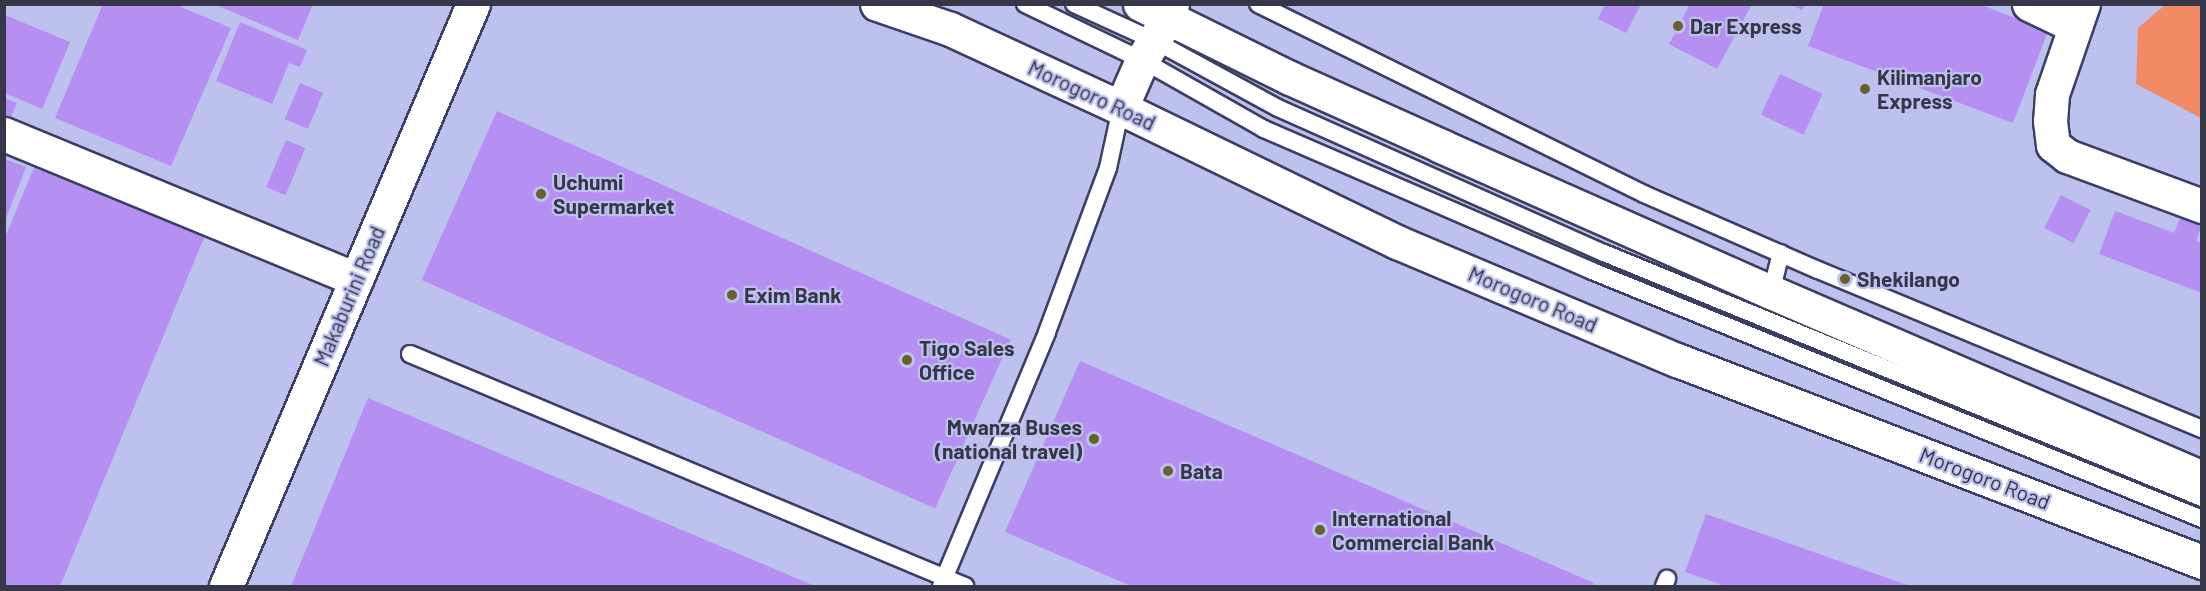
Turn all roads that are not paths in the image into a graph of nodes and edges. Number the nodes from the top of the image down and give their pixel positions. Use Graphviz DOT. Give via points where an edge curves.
graph roads {
  1 [pos="473,4"];
  2 [pos="878,4"];
  3 [pos="1025,4"];
  4 [pos="1074,4"];
  5 [pos="1258,4"];
  6 [pos="2029,4"];
  7 [pos="2079,15"];
  8 [pos="1155,26"];
  9 [pos="1121,108"];
  10 [pos="4,134"];
  11 [pos="2202,206"];
  12 [pos="1781,254"];
  13 [pos="356,279"];
  14 [pos="1771,292"];
  15 [pos="410,354"];
  16 [pos="2202,429"];
  17 [pos="2202,478"];
  18 [pos="2202,498"];
  19 [pos="2202,519"];
  20 [pos="2202,562"];
  21 [pos="943,582"];
  22 [pos="226,586"];
  23 [pos="965,586"];
  1 -- 13 [label="main road, Makaburini Road"];
  2 -- 9 [label="main road, Morogoro Road" via="950,29"];
  3 -- 8 [label="lane, Morogoro Road"];
  4 -- 8 [label="lane, Morogoro Road"];
  5 -- 12 [label="lane" via="1644,194"];
  6 -- 7 [label="main road"];
  7 -- 11 [label="main road" via="2052,93 2053,145 2067,156"];
  8 -- 9 [label="main road"];
  8 -- 14 [label="main road, Morogoro Road" via="1290,78"];
  8 -- 18 [label="lane, Morogoro Road" via="1278,108 1604,253"];
  8 -- 19 [label="lane, Morogoro Road" via="1264,129 1593,271"];
  9 -- 20 [label="main road, Morogoro Road" via="1397,242 1612,333"];
  9 -- 21 [label="lane" via="1108,168 1047,332"];
  10 -- 13 [label="main road"];
  12 -- 14 [label="lane"];
  12 -- 16 [label="lane"];
  13 -- 22 [label="main road, Makaburini Road"];
  14 -- 17 [label="main road, Morogoro Road"];
  15 -- 21 [label="lane"];
  21 -- 23 [label="lane"];
}
